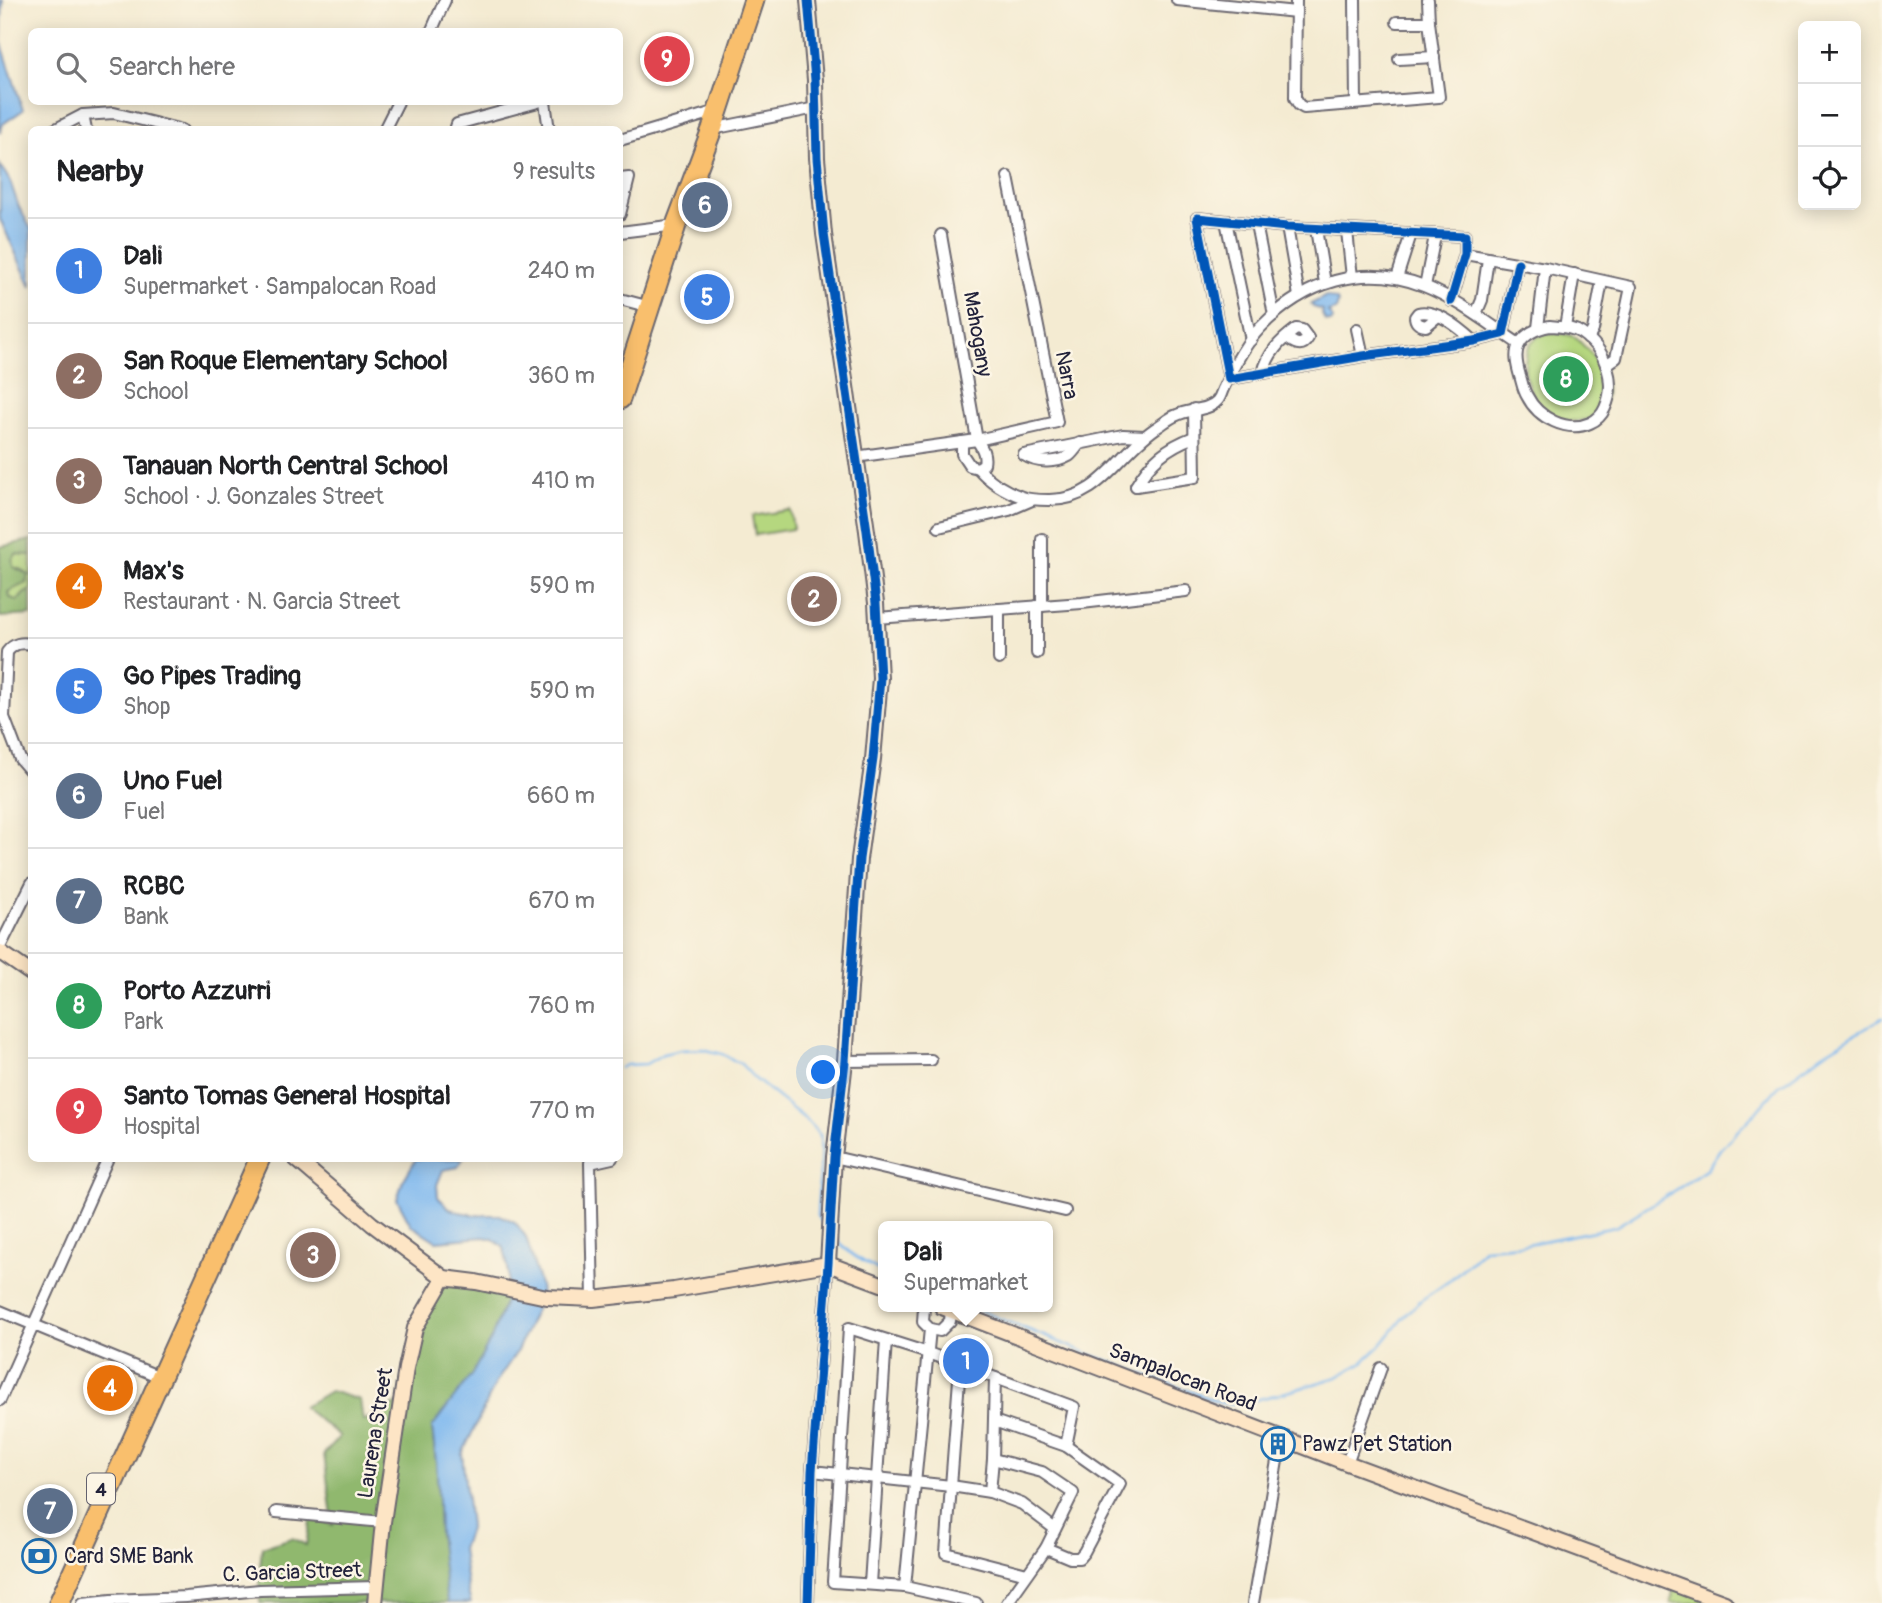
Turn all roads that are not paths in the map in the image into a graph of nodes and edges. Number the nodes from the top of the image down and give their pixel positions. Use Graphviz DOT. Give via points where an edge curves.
graph roads {
  1 [pos="445,0"];
  2 [pos="754,0"];
  3 [pos="808,0"];
  4 [pos="1177,0"];
  5 [pos="1296,0"];
  6 [pos="1355,0"];
  7 [pos="1428,0"];
  8 [pos="1205,1"];
  9 [pos="1250,4"];
  10 [pos="1296,12"];
  11 [pos="1398,22"];
  12 [pos="1429,22"];
  13 [pos="432,28"];
  14 [pos="1434,57"];
  15 [pos="1399,59"];
  16 [pos="1356,103"];
  17 [pos="396,105"];
  18 [pos="527,105"];
  19 [pos="545,105"];
  20 [pos="816,108"];
  21 [pos="83,115"];
  22 [pos="715,120"];
  23 [pos="62,126"];
  24 [pos="85,126"];
  25 [pos="166,126"];
  26 [pos="386,126"];
  27 [pos="456,126"];
  28 [pos="548,126"];
  29 [pos="623,140"];
  30 [pos="1008,177"];
  31 [pos="623,179"];
  32 [pos="623,202"];
  33 [pos="1226,221"];
  34 [pos="1256,224"];
  35 [pos="676,225"];
  36 [pos="1287,227"];
  37 [pos="1316,229"];
  38 [pos="1347,231"];
  39 [pos="623,232"];
  40 [pos="1411,234"];
  41 [pos="942,235"];
  42 [pos="1435,236"];
  43 [pos="1465,254"];
  44 [pos="1488,259"];
  45 [pos="1518,263"];
  46 [pos="1545,268"];
  47 [pos="1574,274"];
  48 [pos="1352,276"];
  49 [pos="1397,278"];
  50 [pos="1602,281"];
  51 [pos="1325,283"];
  52 [pos="1425,286"];
  53 [pos="1299,296"];
  54 [pos="623,300"];
  55 [pos="1451,301"];
  56 [pos="650,307"];
  57 [pos="1476,314"];
  58 [pos="1274,315"];
  59 [pos="1437,317"];
  60 [pos="1565,327"];
  61 [pos="1538,328"];
  62 [pos="1357,329"];
  63 [pos="1503,334"];
  64 [pos="1286,337"];
  65 [pos="1588,339"];
  66 [pos="1251,340"];
  67 [pos="1474,341"];
  68 [pos="1519,344"];
  69 [pos="1363,356"];
  70 [pos="1606,366"];
  71 [pos="1263,373"];
  72 [pos="1228,379"];
  73 [pos="623,390"];
  74 [pos="1194,409"];
  75 [pos="1145,436"];
  76 [pos="1194,437"];
  77 [pos="977,440"];
  78 [pos="962,442"];
  79 [pos="1080,443"];
  80 [pos="855,457"];
  81 [pos="981,466"];
  82 [pos="1032,500"];
  83 [pos="939,527"];
  84 [pos="1042,539"];
  85 [pos="1186,591"];
  86 [pos="1040,606"];
  87 [pos="999,608"];
  88 [pos="877,618"];
  89 [pos="28,643"];
  90 [pos="1037,653"];
  91 [pos="999,659"];
  92 [pos="28,768"];
  93 [pos="28,891"];
  94 [pos="0,949"];
  95 [pos="28,971"];
  96 [pos="845,1060"];
  97 [pos="931,1060"];
  98 [pos="834,1157"];
  99 [pos="106,1162"];
  100 [pos="248,1162"];
  101 [pos="258,1162"];
  102 [pos="300,1162"];
  103 [pos="594,1162"];
  104 [pos="1065,1211"];
  105 [pos="828,1264"];
  106 [pos="444,1278"];
  107 [pos="878,1283"];
  108 [pos="593,1299"];
  109 [pos="0,1311"];
  110 [pos="924,1312"];
  111 [pos="947,1312"];
  112 [pos="956,1312"];
  113 [pos="32,1325"];
  114 [pos="930,1329"];
  115 [pos="886,1340"];
  116 [pos="928,1353"];
  117 [pos="960,1366"];
  118 [pos="1381,1368"];
  119 [pos="156,1376"];
  120 [pos="995,1378"];
  121 [pos="0,1400"];
  122 [pos="994,1421"];
  123 [pos="1281,1437"];
  124 [pos="1066,1446"];
  125 [pos="993,1459"];
  126 [pos="1346,1463"];
  127 [pos="812,1471"];
  128 [pos="840,1474"];
  129 [pos="877,1478"];
  130 [pos="915,1482"];
  131 [pos="951,1486"];
  132 [pos="990,1492"];
  133 [pos="276,1512"];
  134 [pos="383,1522"];
  135 [pos="1055,1529"];
  136 [pos="1046,1548"];
  137 [pos="1027,1574"];
  138 [pos="870,1584"];
  139 [pos="376,1587"];
  140 [pos="905,1587"];
  141 [pos="186,1600"];
  142 [pos="50,1603"];
  143 [pos="59,1603"];
  144 [pos="83,1603"];
  145 [pos="375,1603"];
  146 [pos="808,1603"];
  147 [pos="976,1603"];
  148 [pos="1007,1603"];
  149 [pos="1253,1603"];
  150 [pos="1724,1603"];
  1 -- 13 [label="street"];
  2 -- 22 [label="highway"];
  3 -- 20 [label="street"];
  4 -- 8 [label="street"];
  5 -- 10 [label="street"];
  6 -- 16 [label="street"];
  7 -- 12 [label="street"];
  8 -- 9 [label="street"];
  9 -- 10 [label="street"];
  10 -- 16 [label="street" via="1295,99 1304,108"];
  11 -- 12 [label="street"];
  12 -- 14 [label="street"];
  14 -- 15 [label="street"];
  14 -- 16 [label="street" via="1440,97"];
  17 -- 26 [label="street"];
  18 -- 27 [label="street"];
  19 -- 28 [label="street"];
  20 -- 22 [label="street"];
  20 -- 80 [label="street" via="824,234"];
  21 -- 23 [label="street"];
  21 -- 24 [label="street"];
  21 -- 25 [label="street" via="114,113"];
  22 -- 29 [label="street"];
  22 -- 35 [label="highway"];
  30 -- 77 [label="street, Narra" via="1057,422"];
  31 -- 32 [label="street" via="629,178"];
  33 -- 34 [label="street"];
  33 -- 66 [label="street"];
  33 -- 72 [label="street" via="1197,218"];
  34 -- 36 [label="street"];
  34 -- 58 [label="street"];
  35 -- 39 [label="street"];
  35 -- 56 [label="highway"];
  36 -- 37 [label="street"];
  36 -- 53 [label="street"];
  37 -- 38 [label="street"];
  37 -- 51 [label="street"];
  38 -- 40 [label="street"];
  38 -- 48 [label="street"];
  40 -- 42 [label="street"];
  40 -- 49 [label="street"];
  41 -- 77 [label="street, Mahogany"];
  42 -- 43 [label="street" via="1465,236"];
  42 -- 52 [label="street"];
  43 -- 44 [label="street"];
  43 -- 55 [label="street"];
  44 -- 45 [label="street"];
  44 -- 57 [label="street"];
  45 -- 46 [label="street"];
  45 -- 63 [label="street"];
  46 -- 47 [label="street"];
  46 -- 61 [label="street"];
  47 -- 50 [label="street"];
  47 -- 60 [label="street"];
  48 -- 49 [label="street"];
  48 -- 51 [label="street"];
  49 -- 52 [label="street"];
  50 -- 65 [label="street"];
  50 -- 70 [label="street" via="1630,287 1616,358"];
  51 -- 53 [label="street"];
  52 -- 55 [label="street"];
  53 -- 58 [label="street"];
  54 -- 56 [label="street"];
  55 -- 57 [label="street"];
  56 -- 73 [label="highway"];
  57 -- 63 [label="street"];
  58 -- 66 [label="street"];
  59 -- 67 [label="street"];
  60 -- 61 [label="street"];
  60 -- 65 [label="street"];
  61 -- 68 [label="street"];
  62 -- 69 [label="street"];
  63 -- 67 [label="street"];
  63 -- 68 [label="street"];
  64 -- 71 [label="street" via="1276,346"];
  65 -- 70 [label="street"];
  66 -- 72 [label="street"];
  67 -- 69 [label="street"];
  68 -- 70 [label="street" via="1516,363 1526,396 1535,409 1570,427 1590,424 1601,416 1610,397"];
  69 -- 71 [label="street"];
  71 -- 72 [label="street"];
  72 -- 74 [label="street" via="1214,404"];
  74 -- 75 [label="street" via="1177,414"];
  74 -- 76 [label="street"];
  75 -- 79 [label="street"];
  75 -- 82 [label="street" via="1109,473 1077,496"];
  76 -- 76 [label="street" via="1157,457 1136,486 1195,477"];
  77 -- 78 [label="street, Narra"];
  77 -- 81 [label="street" via="984,450"];
  78 -- 80 [label="street, Narra"];
  78 -- 81 [label="street" via="962,454 970,466"];
  80 -- 88 [label="street"];
  81 -- 82 [label="street" via="984,475 998,485"];
  82 -- 83 [label="street"];
  84 -- 86 [label="street"];
  85 -- 86 [label="street"];
  86 -- 87 [label="street"];
  86 -- 90 [label="street"];
  87 -- 88 [label="street"];
  87 -- 91 [label="street"];
  88 -- 96 [label="street" via="880,678 859,859"];
  89 -- 92 [label="street" via="21,642 7,652 4,717"];
  93 -- 94 [label="street"];
  94 -- 95 [label="street"];
  96 -- 97 [label="street"];
  96 -- 98 [label="street"];
  98 -- 104 [label="street"];
  98 -- 105 [label="street"];
  99 -- 113 [label="street"];
  100 -- 119 [label="highway, 4"];
  101 -- 119 [label="highway, 4"];
  102 -- 106 [label="street"];
  103 -- 108 [label="street" via="590,1163"];
  105 -- 107 [label="street"];
  105 -- 108 [label="street"];
  105 -- 127 [label="street"];
  106 -- 108 [label="street" via="547,1297"];
  106 -- 134 [label="street, Laurena Street" via="415,1328"];
  109 -- 113 [label="street"];
  110 -- 114 [label="street" via="923,1322"];
  111 -- 114 [label="street" via="950,1321 940,1331"];
  112 -- 123 [label="street, Sampalocan Road"];
  113 -- 119 [label="street"];
  113 -- 121 [label="street"];
  114 -- 116 [label="street"];
  115 -- 116 [label="street"];
  115 -- 128 [label="street" via="849,1328"];
  115 -- 129 [label="street"];
  116 -- 117 [label="street"];
  116 -- 130 [label="street"];
  117 -- 120 [label="street"];
  117 -- 131 [label="street"];
  118 -- 126 [label="street"];
  119 -- 142 [label="highway, 4"];
  119 -- 143 [label="highway, 4"];
  120 -- 122 [label="street"];
  120 -- 124 [label="street" via="1074,1408"];
  122 -- 124 [label="street"];
  122 -- 125 [label="street"];
  123 -- 126 [label="street, Sampalocan Road"];
  123 -- 149 [label="street"];
  124 -- 136 [label="street" via="1120,1484 1079,1558"];
  125 -- 132 [label="street"];
  125 -- 135 [label="street" via="1042,1472 1073,1493"];
  126 -- 150 [label="street, Sampalocan Road"];
  127 -- 128 [label="street"];
  127 -- 146 [label="street"];
  128 -- 129 [label="street"];
  128 -- 138 [label="street" via="833,1581"];
  129 -- 130 [label="street"];
  129 -- 138 [label="street"];
  130 -- 131 [label="street"];
  130 -- 140 [label="street"];
  131 -- 132 [label="street"];
  131 -- 137 [label="street" via="946,1553"];
  132 -- 135 [label="street" via="1022,1504"];
  133 -- 134 [label="street"];
  134 -- 139 [label="street, Laurena Street"];
  135 -- 136 [label="street"];
  136 -- 137 [label="street"];
  137 -- 148 [label="street"];
  138 -- 140 [label="street"];
  139 -- 141 [label="street, C. Garcia Street" via="260,1590"];
  139 -- 145 [label="street, Laurena Street"];
  140 -- 147 [label="street"];
  141 -- 144 [label="street, C. Garcia Street"];
}
